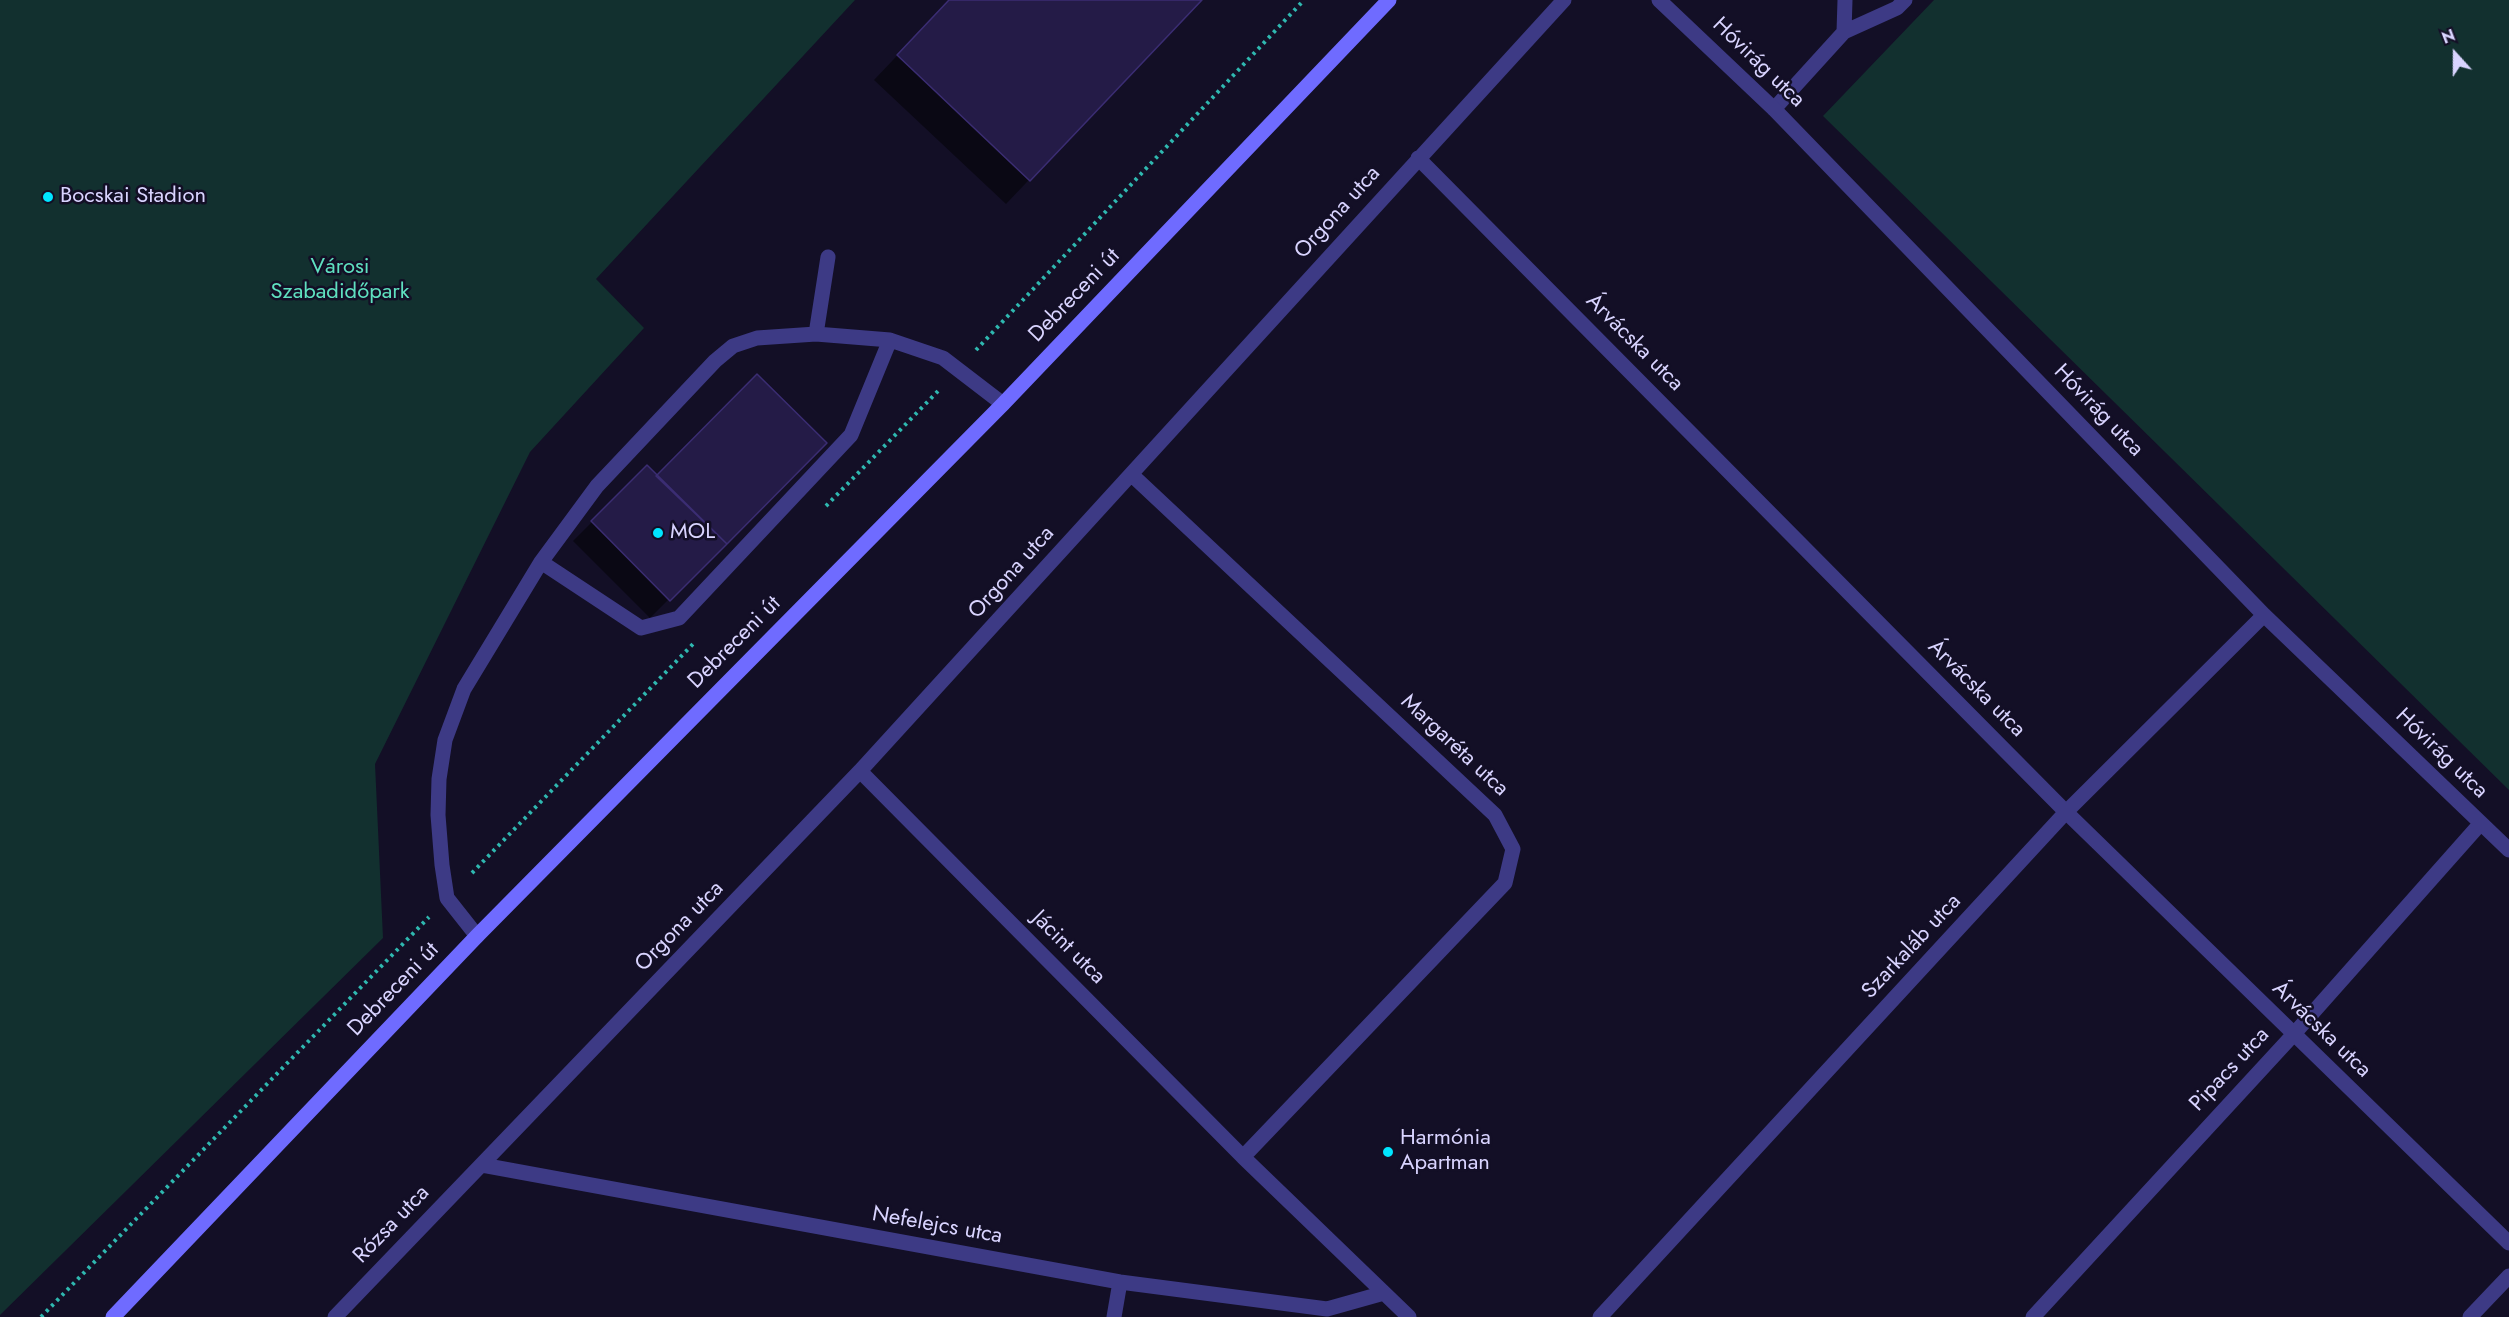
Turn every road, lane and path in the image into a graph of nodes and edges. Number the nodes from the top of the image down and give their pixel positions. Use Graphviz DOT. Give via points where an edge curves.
graph roads {
  1 [pos="1389,0"];
  2 [pos="1564,0"];
  3 [pos="1659,0"];
  4 [pos="1845,0"];
  5 [pos="1905,0"];
  6 [pos="1844,32"];
  7 [pos="1774,109"];
  8 [pos="1418,158"];
  9 [pos="828,257"];
  10 [pos="816,334"];
  11 [pos="890,340"];
  12 [pos="1003,404"];
  13 [pos="1131,475"];
  14 [pos="541,562"];
  15 [pos="2264,615"];
  16 [pos="860,771"];
  17 [pos="2066,812"];
  18 [pos="2481,824"];
  19 [pos="2509,850"];
  20 [pos="424,922"];
  21 [pos="477,936"];
  22 [pos="2294,1035"];
  23 [pos="1243,1157"];
  24 [pos="482,1165"];
  25 [pos="2509,1243"];
  26 [pos="2509,1276"];
  27 [pos="1120,1282"];
  28 [pos="1384,1293"];
  29 [pos="41,1317"];
  30 [pos="113,1317"];
  31 [pos="335,1317"];
  32 [pos="1114,1317"];
  33 [pos="1410,1317"];
  34 [pos="1600,1317"];
  35 [pos="2033,1317"];
  36 [pos="2470,1317"];
  1 -- 12 [label="street, Debreceni út"];
  2 -- 8 [label="street, Orgona utca"];
  3 -- 7 [label="street, Hóvirág utca"];
  4 -- 6 [label="street"];
  5 -- 6 [label="street" via="1897,8"];
  6 -- 7 [label="street"];
  7 -- 15 [label="street, Hóvirág utca"];
  8 -- 13 [label="street, Orgona utca"];
  8 -- 17 [label="street, Árvácska utca"];
  9 -- 10 [label="street"];
  10 -- 11 [label="street"];
  10 -- 14 [label="street" via="757,338 733,346 597,486"];
  11 -- 12 [label="street" via="943,358"];
  11 -- 14 [label="street" via="851,435 679,618 641,628"];
  12 -- 21 [label="street, Debreceni út"];
  13 -- 16 [label="street, Orgona utca"];
  13 -- 23 [label="street, Margaréta utca" via="1496,815 1513,849 1505,883"];
  14 -- 21 [label="street" via="464,689 445,741 438,815 447,898"];
  15 -- 17 [label="street, Szarkaláb utca"];
  15 -- 18 [label="street, Hóvirág utca"];
  16 -- 23 [label="street, Jácint utca"];
  16 -- 24 [label="street, Orgona utca"];
  17 -- 22 [label="street, Árvácska utca"];
  17 -- 34 [label="street, Szarkaláb utca"];
  18 -- 19 [label="street, Hóvirág utca"];
  18 -- 22 [label="street, Pipacs utca"];
  20 -- 29 [label="path"];
  21 -- 30 [label="street, Debreceni út"];
  22 -- 25 [label="street, Árvácska utca"];
  22 -- 35 [label="street, Pipacs utca"];
  23 -- 28 [label="street"];
  24 -- 27 [label="street, Nefelejcs utca"];
  24 -- 31 [label="street, Rózsa utca"];
  26 -- 36 [label="street"];
  27 -- 28 [label="street, Nefelejcs utca" via="1327,1309"];
  27 -- 32 [label="street"];
  28 -- 33 [label="street"];
}
